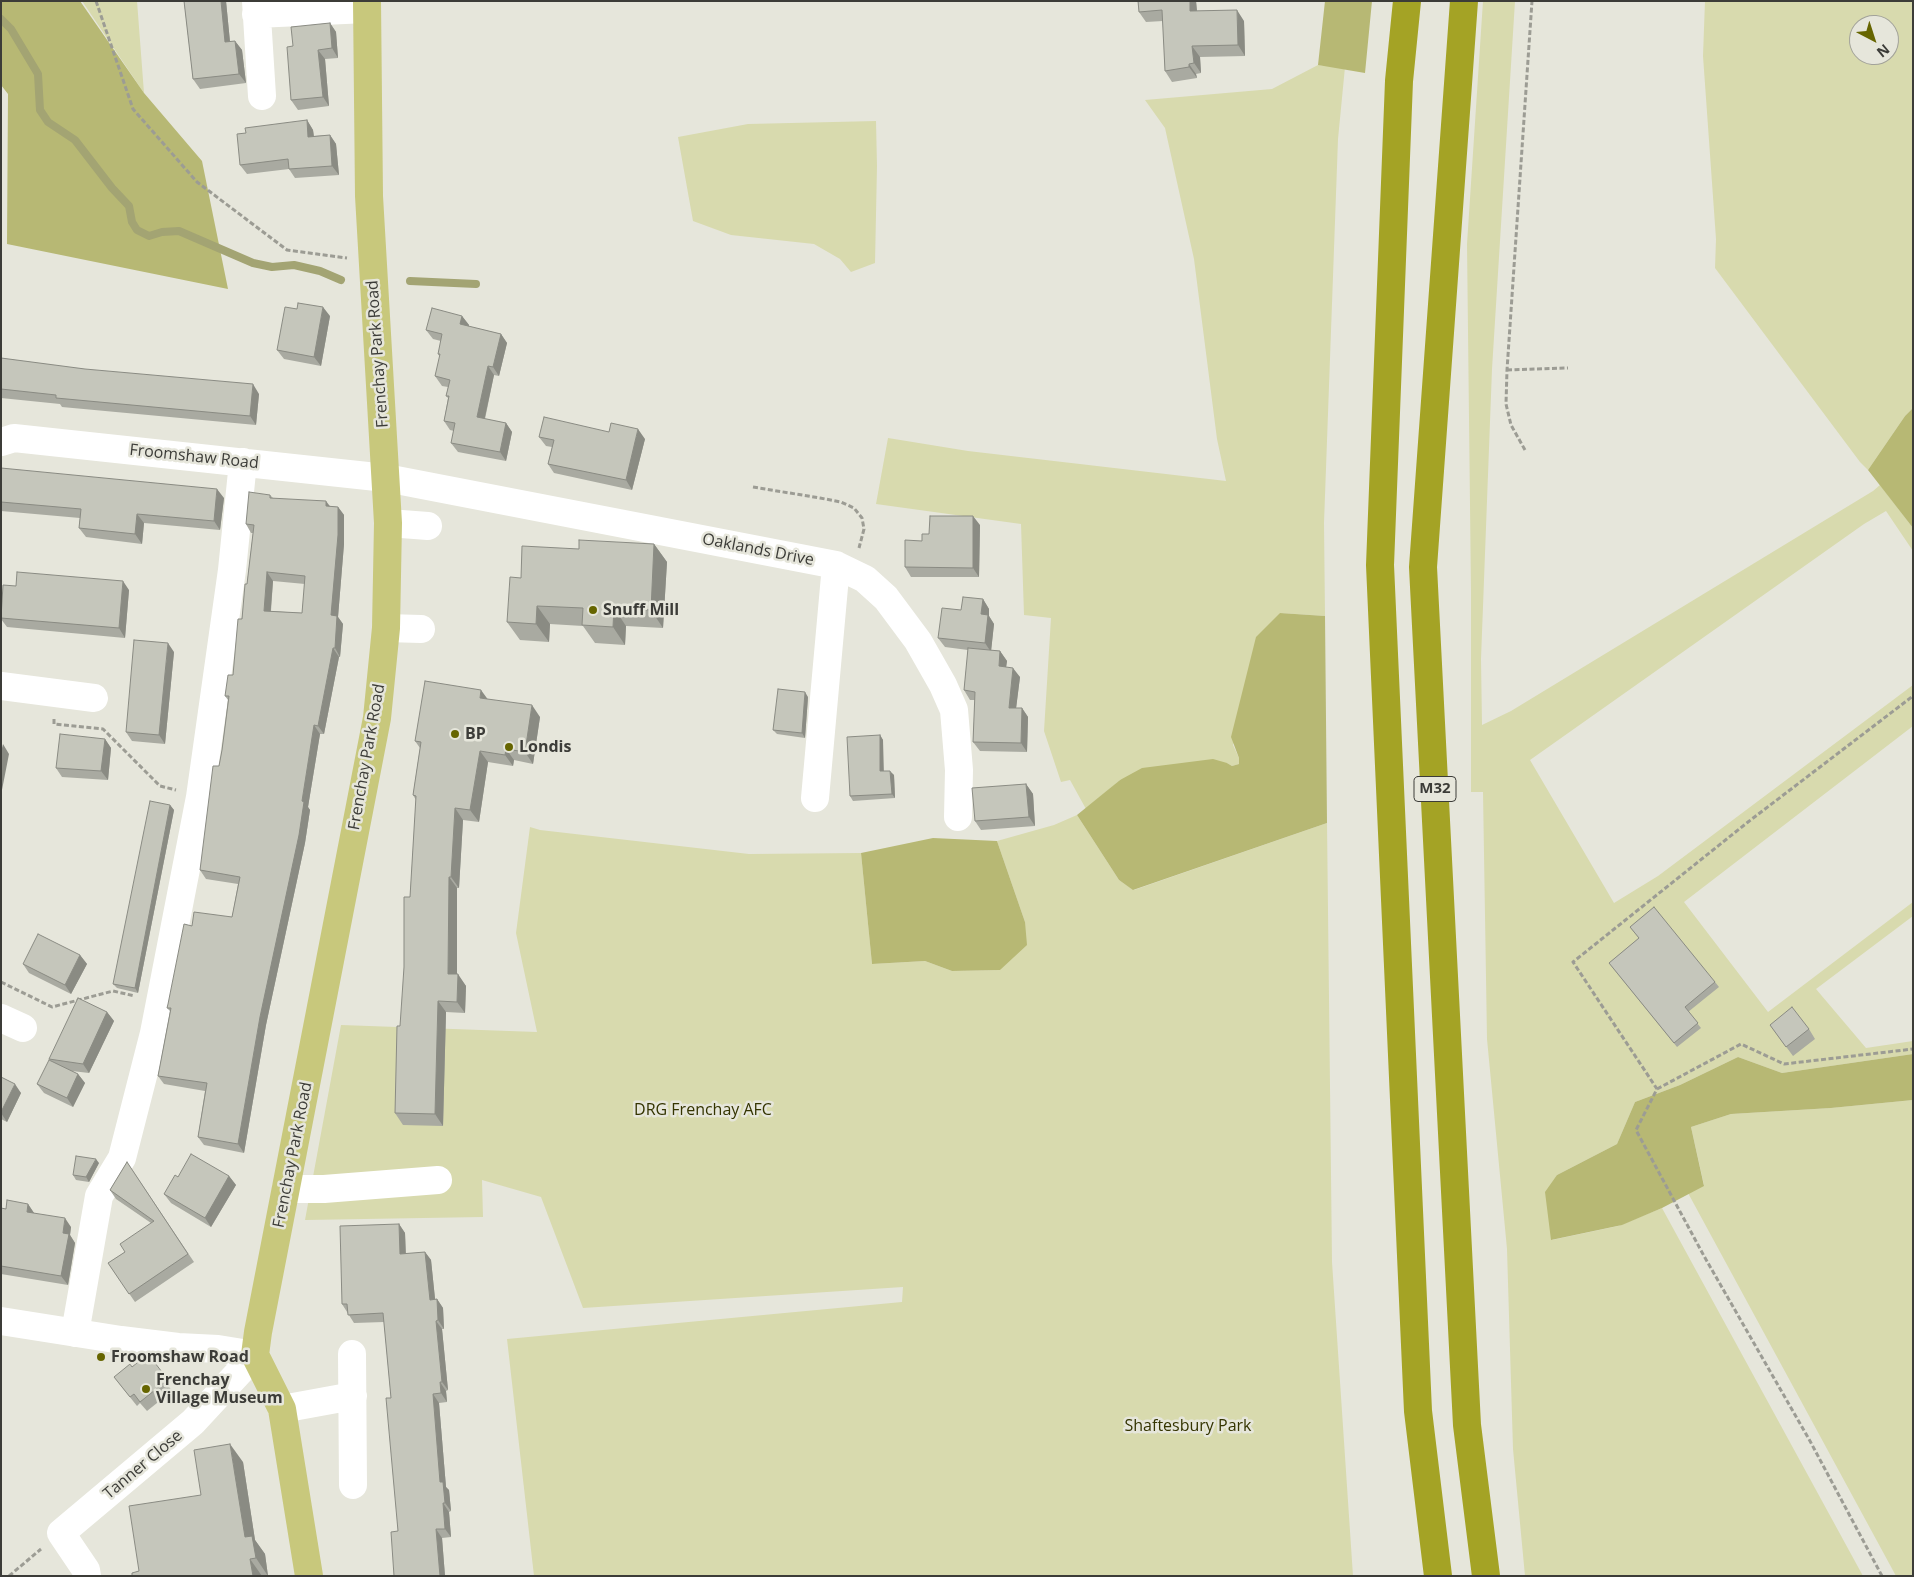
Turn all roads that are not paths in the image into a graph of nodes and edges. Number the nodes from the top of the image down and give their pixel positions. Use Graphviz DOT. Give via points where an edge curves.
graph roads {
  1 [pos="1407,1"];
  2 [pos="1464,1"];
  3 [pos="367,5"];
  4 [pos="256,8"];
  5 [pos="262,96"];
  6 [pos="1,442"];
  7 [pos="243,462"];
  8 [pos="386,478"];
  9 [pos="388,523"];
  10 [pos="428,526"];
  11 [pos="843,568"];
  12 [pos="386,628"];
  13 [pos="421,629"];
  14 [pos="1,686"];
  15 [pos="94,698"];
  16 [pos="814,798"];
  17 [pos="958,817"];
  18 [pos="438,1180"];
  19 [pos="286,1189"];
  20 [pos="1,1321"];
  21 [pos="75,1333"];
  22 [pos="352,1354"];
  23 [pos="255,1355"];
  24 [pos="353,1396"];
  25 [pos="282,1408"];
  26 [pos="353,1485"];
  27 [pos="87,1576"];
  28 [pos="309,1576"];
  29 [pos="1438,1576"];
  30 [pos="1486,1576"];
  1 -- 29 [label="highway, M32" via="1399,81 1380,565 1418,1411"];
  2 -- 30 [label="highway, M32" via="1423,567 1467,1425"];
  3 -- 4 [label="street"];
  3 -- 8 [label="main road, Frenchay Park Road" via="369,196"];
  4 -- 5 [label="street"];
  6 -- 7 [label="street, Froomshaw Road" via="14,438"];
  7 -- 8 [label="street, Froomshaw Road"];
  7 -- 21 [label="street" via="232,570 200,797 160,1002 122,1158 99,1196"];
  8 -- 9 [label="main road, Frenchay Park Road"];
  8 -- 11 [label="street, Oaklands Drive"];
  9 -- 10 [label="street"];
  9 -- 12 [label="main road, Frenchay Park Road"];
  11 -- 16 [label="street"];
  11 -- 17 [label="street, Oaklands Drive" via="866,579 886,598 918,641 943,685 954,710 959,770"];
  12 -- 13 [label="street"];
  12 -- 19 [label="main road, Frenchay Park Road" via="377,718"];
  14 -- 15 [label="street"];
  18 -- 19 [label="street"];
  19 -- 23 [label="main road, Frenchay Park Road"];
  20 -- 21 [label="street"];
  21 -- 23 [label="street"];
  22 -- 24 [label="street"];
  23 -- 25 [label="main road"];
  23 -- 27 [label="street, Tanner Close" via="193,1422 61,1533"];
  24 -- 25 [label="street"];
  24 -- 26 [label="street"];
  25 -- 28 [label="main road"];
}
